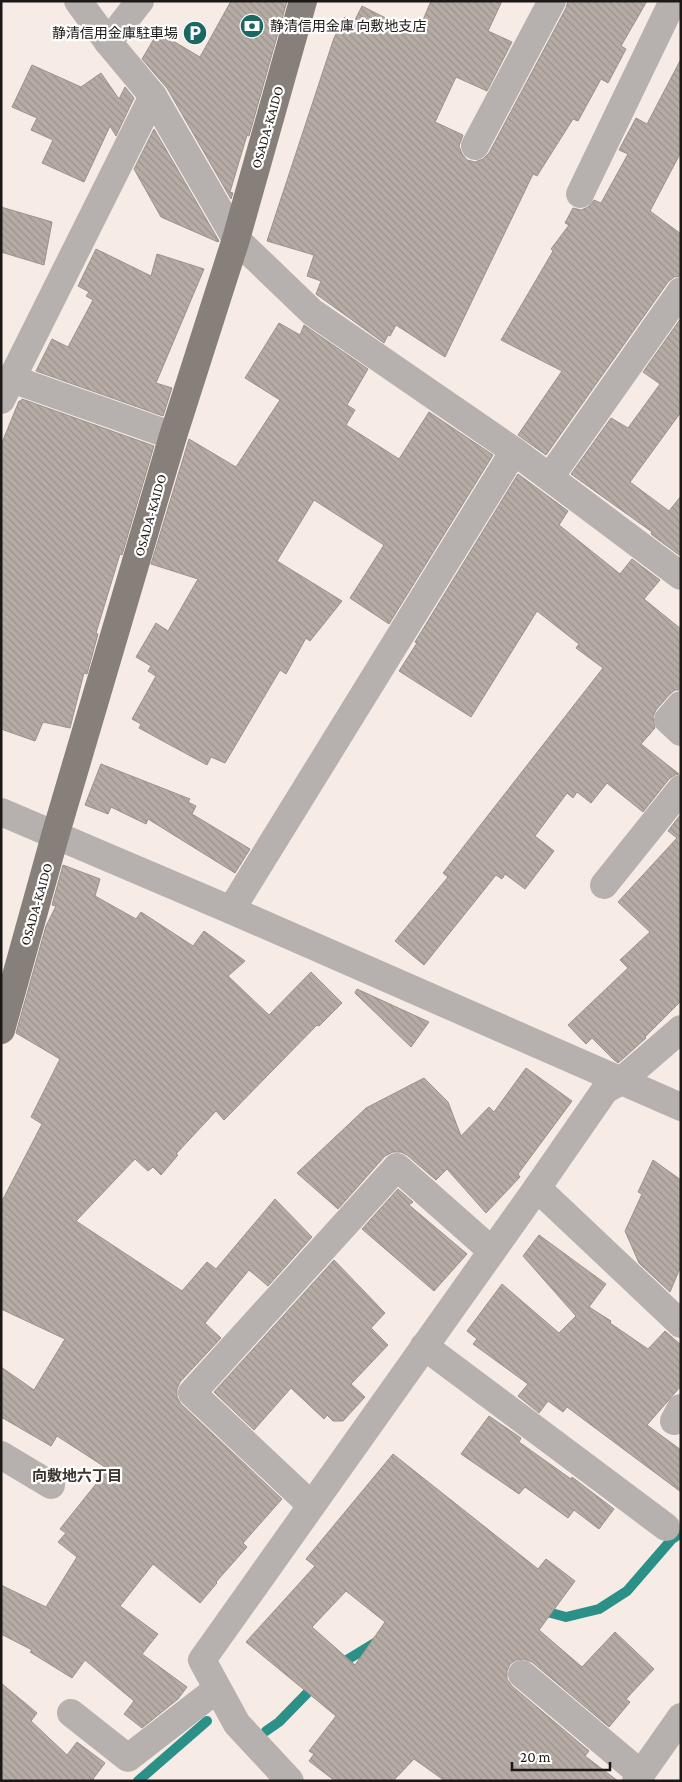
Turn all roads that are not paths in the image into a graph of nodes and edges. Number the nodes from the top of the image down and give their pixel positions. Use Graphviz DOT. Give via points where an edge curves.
graph roads {
  1 [pos="78,1"];
  2 [pos="140,1"];
  3 [pos="303,1"];
  4 [pos="552,1"];
  5 [pos="673,1"];
  6 [pos="108,42"];
  7 [pos="153,96"];
  8 [pos="475,146"];
  9 [pos="580,194"];
  10 [pos="236,239"];
  11 [pos="681,291"];
  12 [pos="6,389"];
  13 [pos="173,436"];
  14 [pos="514,451"];
  15 [pos="550,477"];
  16 [pos="681,576"];
  17 [pos="681,705"];
  18 [pos="681,732"];
  19 [pos="681,789"];
  20 [pos="1,812"];
  21 [pos="55,836"];
  22 [pos="604,886"];
  23 [pos="230,910"];
  24 [pos="681,1029"];
  25 [pos="1,1030"];
  26 [pos="621,1081"];
  27 [pos="681,1107"];
  28 [pos="537,1188"];
  29 [pos="492,1251"];
  30 [pos="681,1324"];
  31 [pos="424,1346"];
  32 [pos="1,1455"];
  33 [pos="51,1485"];
  34 [pos="311,1505"];
  35 [pos="666,1527"];
  36 [pos="522,1674"];
  37 [pos="218,1689"];
  38 [pos="71,1712"];
  39 [pos="681,1717"];
  40 [pos="638,1777"];
  41 [pos="290,1781"];
  1 -- 6 [label="street"];
  2 -- 6 [label="street"];
  3 -- 10 [label="main road, OSADA-KAIDO"];
  4 -- 8 [label="street"];
  5 -- 9 [label="street"];
  6 -- 7 [label="street"];
  7 -- 10 [label="street"];
  7 -- 12 [label="street"];
  10 -- 13 [label="main road, OSADA-KAIDO"];
  10 -- 14 [label="street" via="312,312"];
  11 -- 15 [label="street"];
  12 -- 13 [label="street"];
  13 -- 21 [label="main road, OSADA-KAIDO"];
  14 -- 15 [label="street"];
  14 -- 23 [label="street"];
  15 -- 16 [label="street"];
  17 -- 18 [label="street" via="668,720"];
  19 -- 22 [label="street"];
  20 -- 21 [label="street"];
  21 -- 23 [label="street"];
  21 -- 25 [label="main road, OSADA-KAIDO"];
  23 -- 26 [label="street"];
  24 -- 26 [label="street"];
  26 -- 27 [label="street"];
  26 -- 28 [label="street" via="604,1090"];
  28 -- 29 [label="street"];
  28 -- 30 [label="street"];
  29 -- 31 [label="street"];
  29 -- 34 [label="street" via="397,1166 192,1394"];
  31 -- 34 [label="street"];
  31 -- 35 [label="street"];
  32 -- 33 [label="street"];
  34 -- 37 [label="street" via="202,1660"];
  36 -- 40 [label="street"];
  37 -- 38 [label="street" via="128,1758"];
  37 -- 41 [label="street" via="237,1724"];
  39 -- 40 [label="street"];
}
